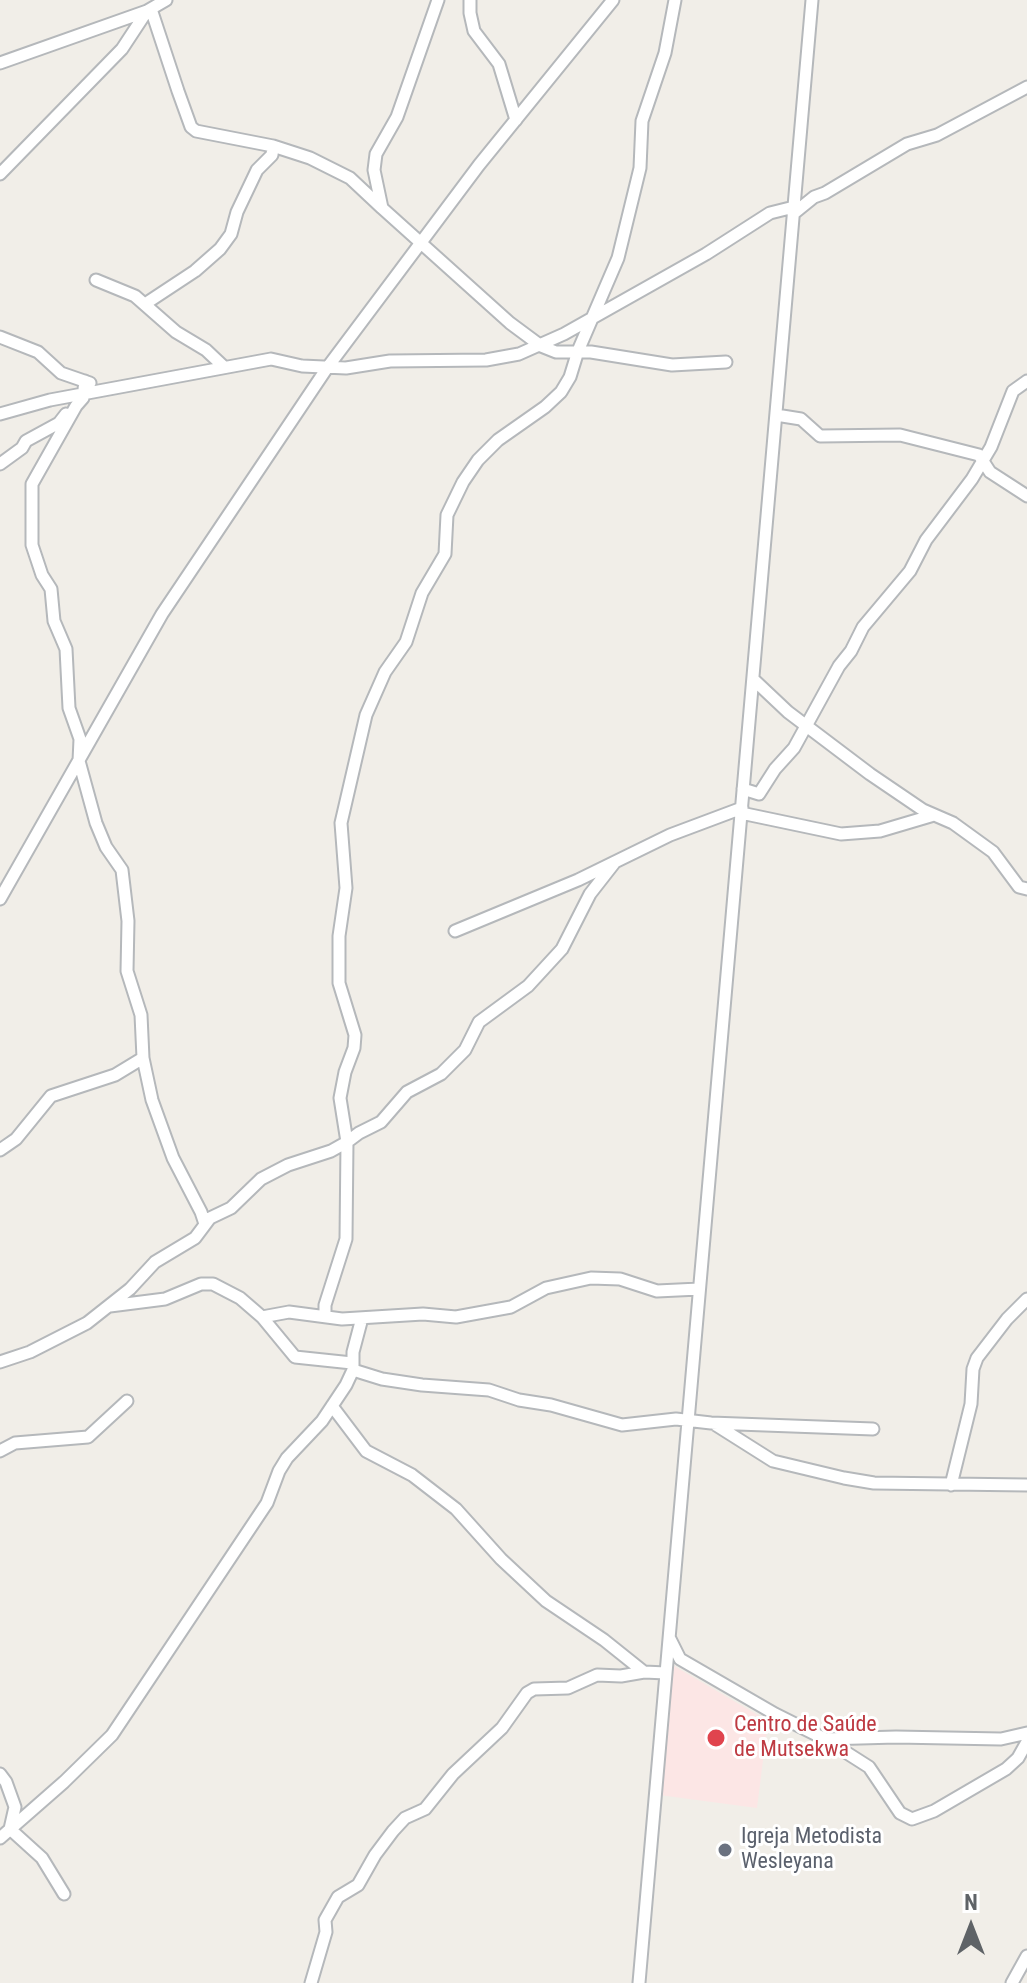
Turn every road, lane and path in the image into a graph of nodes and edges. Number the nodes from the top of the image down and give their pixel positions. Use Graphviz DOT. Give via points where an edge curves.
graph roads {
  1 [pos="166,0"];
  2 [pos="438,0"];
  3 [pos="470,0"];
  4 [pos="613,0"];
  5 [pos="675,0"];
  6 [pos="812,0"];
  7 [pos="149,10"];
  8 [pos="0,63"];
  9 [pos="1027,87"];
  10 [pos="516,120"];
  11 [pos="273,146"];
  12 [pos="0,174"];
  13 [pos="797,176"];
  14 [pos="814,197"];
  15 [pos="382,208"];
  16 [pos="794,210"];
  17 [pos="422,245"];
  18 [pos="96,280"];
  19 [pos="145,304"];
  20 [pos="595,316"];
  21 [pos="0,337"];
  22 [pos="541,346"];
  23 [pos="578,351"];
  24 [pos="726,362"];
  25 [pos="224,367"];
  26 [pos="327,368"];
  27 [pos="1027,381"];
  28 [pos="85,387"];
  29 [pos="76,406"];
  30 [pos="0,414"];
  31 [pos="776,415"];
  32 [pos="983,461"];
  33 [pos="0,464"];
  34 [pos="1027,496"];
  35 [pos="753,679"];
  36 [pos="807,726"];
  37 [pos="79,761"];
  38 [pos="743,789"];
  39 [pos="741,811"];
  40 [pos="934,815"];
  41 [pos="615,862"];
  42 [pos="1027,889"];
  43 [pos="0,899"];
  44 [pos="455,931"];
  45 [pos="143,1058"];
  46 [pos="347,1142"];
  47 [pos="0,1150"];
  48 [pos="205,1224"];
  49 [pos="699,1289"];
  50 [pos="1027,1299"];
  51 [pos="106,1308"];
  52 [pos="325,1316"];
  53 [pos="262,1317"];
  54 [pos="362,1318"];
  55 [pos="0,1362"];
  56 [pos="352,1366"];
  57 [pos="127,1401"];
  58 [pos="332,1406"];
  59 [pos="682,1420"];
  60 [pos="711,1423"];
  61 [pos="873,1429"];
  62 [pos="0,1451"];
  63 [pos="951,1485"];
  64 [pos="1027,1485"];
  65 [pos="669,1637"];
  66 [pos="680,1659"];
  67 [pos="666,1670"];
  68 [pos="644,1672"];
  69 [pos="1027,1733"];
  70 [pos="825,1739"];
  71 [pos="1027,1742"];
  72 [pos="0,1774"];
  73 [pos="10,1829"];
  74 [pos="0,1838"];
  75 [pos="64,1894"];
  76 [pos="1027,1956"];
  77 [pos="311,1983"];
  78 [pos="639,1983"];
  79 [pos="1012,1983"];
  1 -- 7 [label="street"];
  2 -- 15 [label="street" via="397,117 376,154"];
  3 -- 10 [label="street" via="474,31 499,64"];
  4 -- 10 [label="street"];
  5 -- 20 [label="street" via="665,53 642,121 640,168 618,258"];
  6 -- 13 [label="street"];
  7 -- 8 [label="street"];
  7 -- 11 [label="street" via="191,127 220,138"];
  7 -- 12 [label="street" via="122,49"];
  9 -- 14 [label="street" via="937,135 907,144"];
  10 -- 17 [label="street"];
  11 -- 15 [label="street" via="350,178"];
  11 -- 19 [label="street" via="220,249"];
  13 -- 14 [label="street"];
  13 -- 16 [label="street"];
  14 -- 16 [label="street"];
  15 -- 17 [label="street"];
  16 -- 20 [label="street" via="770,213"];
  16 -- 31 [label="street"];
  17 -- 22 [label="street"];
  17 -- 26 [label="street"];
  18 -- 19 [label="street"];
  19 -- 25 [label="street"];
  20 -- 22 [label="street"];
  20 -- 23 [label="street"];
  21 -- 28 [label="street" via="38,352"];
  22 -- 23 [label="street"];
  22 -- 26 [label="street" via="486,360"];
  23 -- 24 [label="street" via="672,365"];
  23 -- 46 [label="street" via="561,392 498,440 452,499 445,554 422,593 406,642 368,707 341,823 346,888 339,983 355,1035 341,1087"];
  25 -- 26 [label="street" via="271,359"];
  25 -- 28 [label="street" via="107,389"];
  26 -- 37 [label="street" via="162,614"];
  27 -- 32 [label="street" via="1006,403"];
  28 -- 29 [label="street"];
  28 -- 30 [label="street"];
  29 -- 33 [label="street"];
  29 -- 37 [label="street" via="32,484 31,504 32,545 51,589 54,621 66,649"];
  31 -- 32 [label="street" via="801,419 820,436 900,435 979,455"];
  31 -- 35 [label="street"];
  32 -- 34 [label="street" via="990,472"];
  32 -- 36 [label="street" via="910,571 863,627"];
  35 -- 36 [label="street"];
  35 -- 38 [label="street"];
  36 -- 38 [label="street" via="759,794"];
  36 -- 40 [label="street"];
  37 -- 43 [label="street"];
  37 -- 45 [label="street" via="96,823 122,870 127,971 141,1015"];
  38 -- 39 [label="street"];
  39 -- 40 [label="street" via="841,834 880,831"];
  39 -- 41 [label="street" via="670,835"];
  39 -- 49 [label="street"];
  40 -- 42 [label="street" via="993,852 1019,887"];
  41 -- 44 [label="street"];
  41 -- 46 [label="street" via="590,894 562,949 533,981 479,1022 465,1050 441,1074 407,1092 381,1122"];
  45 -- 47 [label="street" via="115,1075 51,1096 16,1139"];
  45 -- 48 [label="street" via="173,1158"];
  46 -- 48 [label="street" via="271,1172"];
  46 -- 52 [label="street" via="346,1239"];
  48 -- 51 [label="street" via="195,1238 155,1262"];
  49 -- 54 [label="street" via="657,1291 620,1279 591,1278 546,1288 498,1310 456,1317"];
  49 -- 59 [label="street" via="689,1405"];
  50 -- 63 [label="street" via="977,1358"];
  51 -- 53 [label="street" via="165,1299 207,1283 240,1298"];
  51 -- 55 [label="street" via="61,1337"];
  52 -- 53 [label="street" via="289,1312"];
  52 -- 54 [label="street"];
  53 -- 56 [label="street" via="295,1357"];
  54 -- 56 [label="street"];
  56 -- 58 [label="street"];
  56 -- 59 [label="street" via="382,1379 489,1390 622,1425"];
  57 -- 62 [label="street" via="88,1437 15,1443"];
  58 -- 68 [label="street" via="366,1451 412,1475 456,1509 546,1601"];
  58 -- 73 [label="street" via="287,1458 267,1503 112,1735"];
  59 -- 60 [label="street"];
  59 -- 65 [label="street"];
  60 -- 61 [label="street"];
  60 -- 63 [label="street" via="773,1461 874,1483"];
  63 -- 64 [label="street"];
  65 -- 66 [label="street"];
  65 -- 67 [label="street"];
  66 -- 67 [label="street"];
  66 -- 70 [label="street"];
  67 -- 68 [label="street"];
  67 -- 78 [label="street"];
  68 -- 77 [label="street" via="597,1675 568,1688 527,1693 500,1730 425,1809 393,1831 358,1885 338,1897 325,1920"];
  69 -- 70 [label="street" via="1001,1739"];
  70 -- 71 [label="street" via="869,1767 900,1813 912,1819 1006,1769"];
  72 -- 73 [label="street" via="15,1807"];
  73 -- 74 [label="street"];
  73 -- 75 [label="street" via="42,1858"];
  76 -- 79 [label="street"];
}
